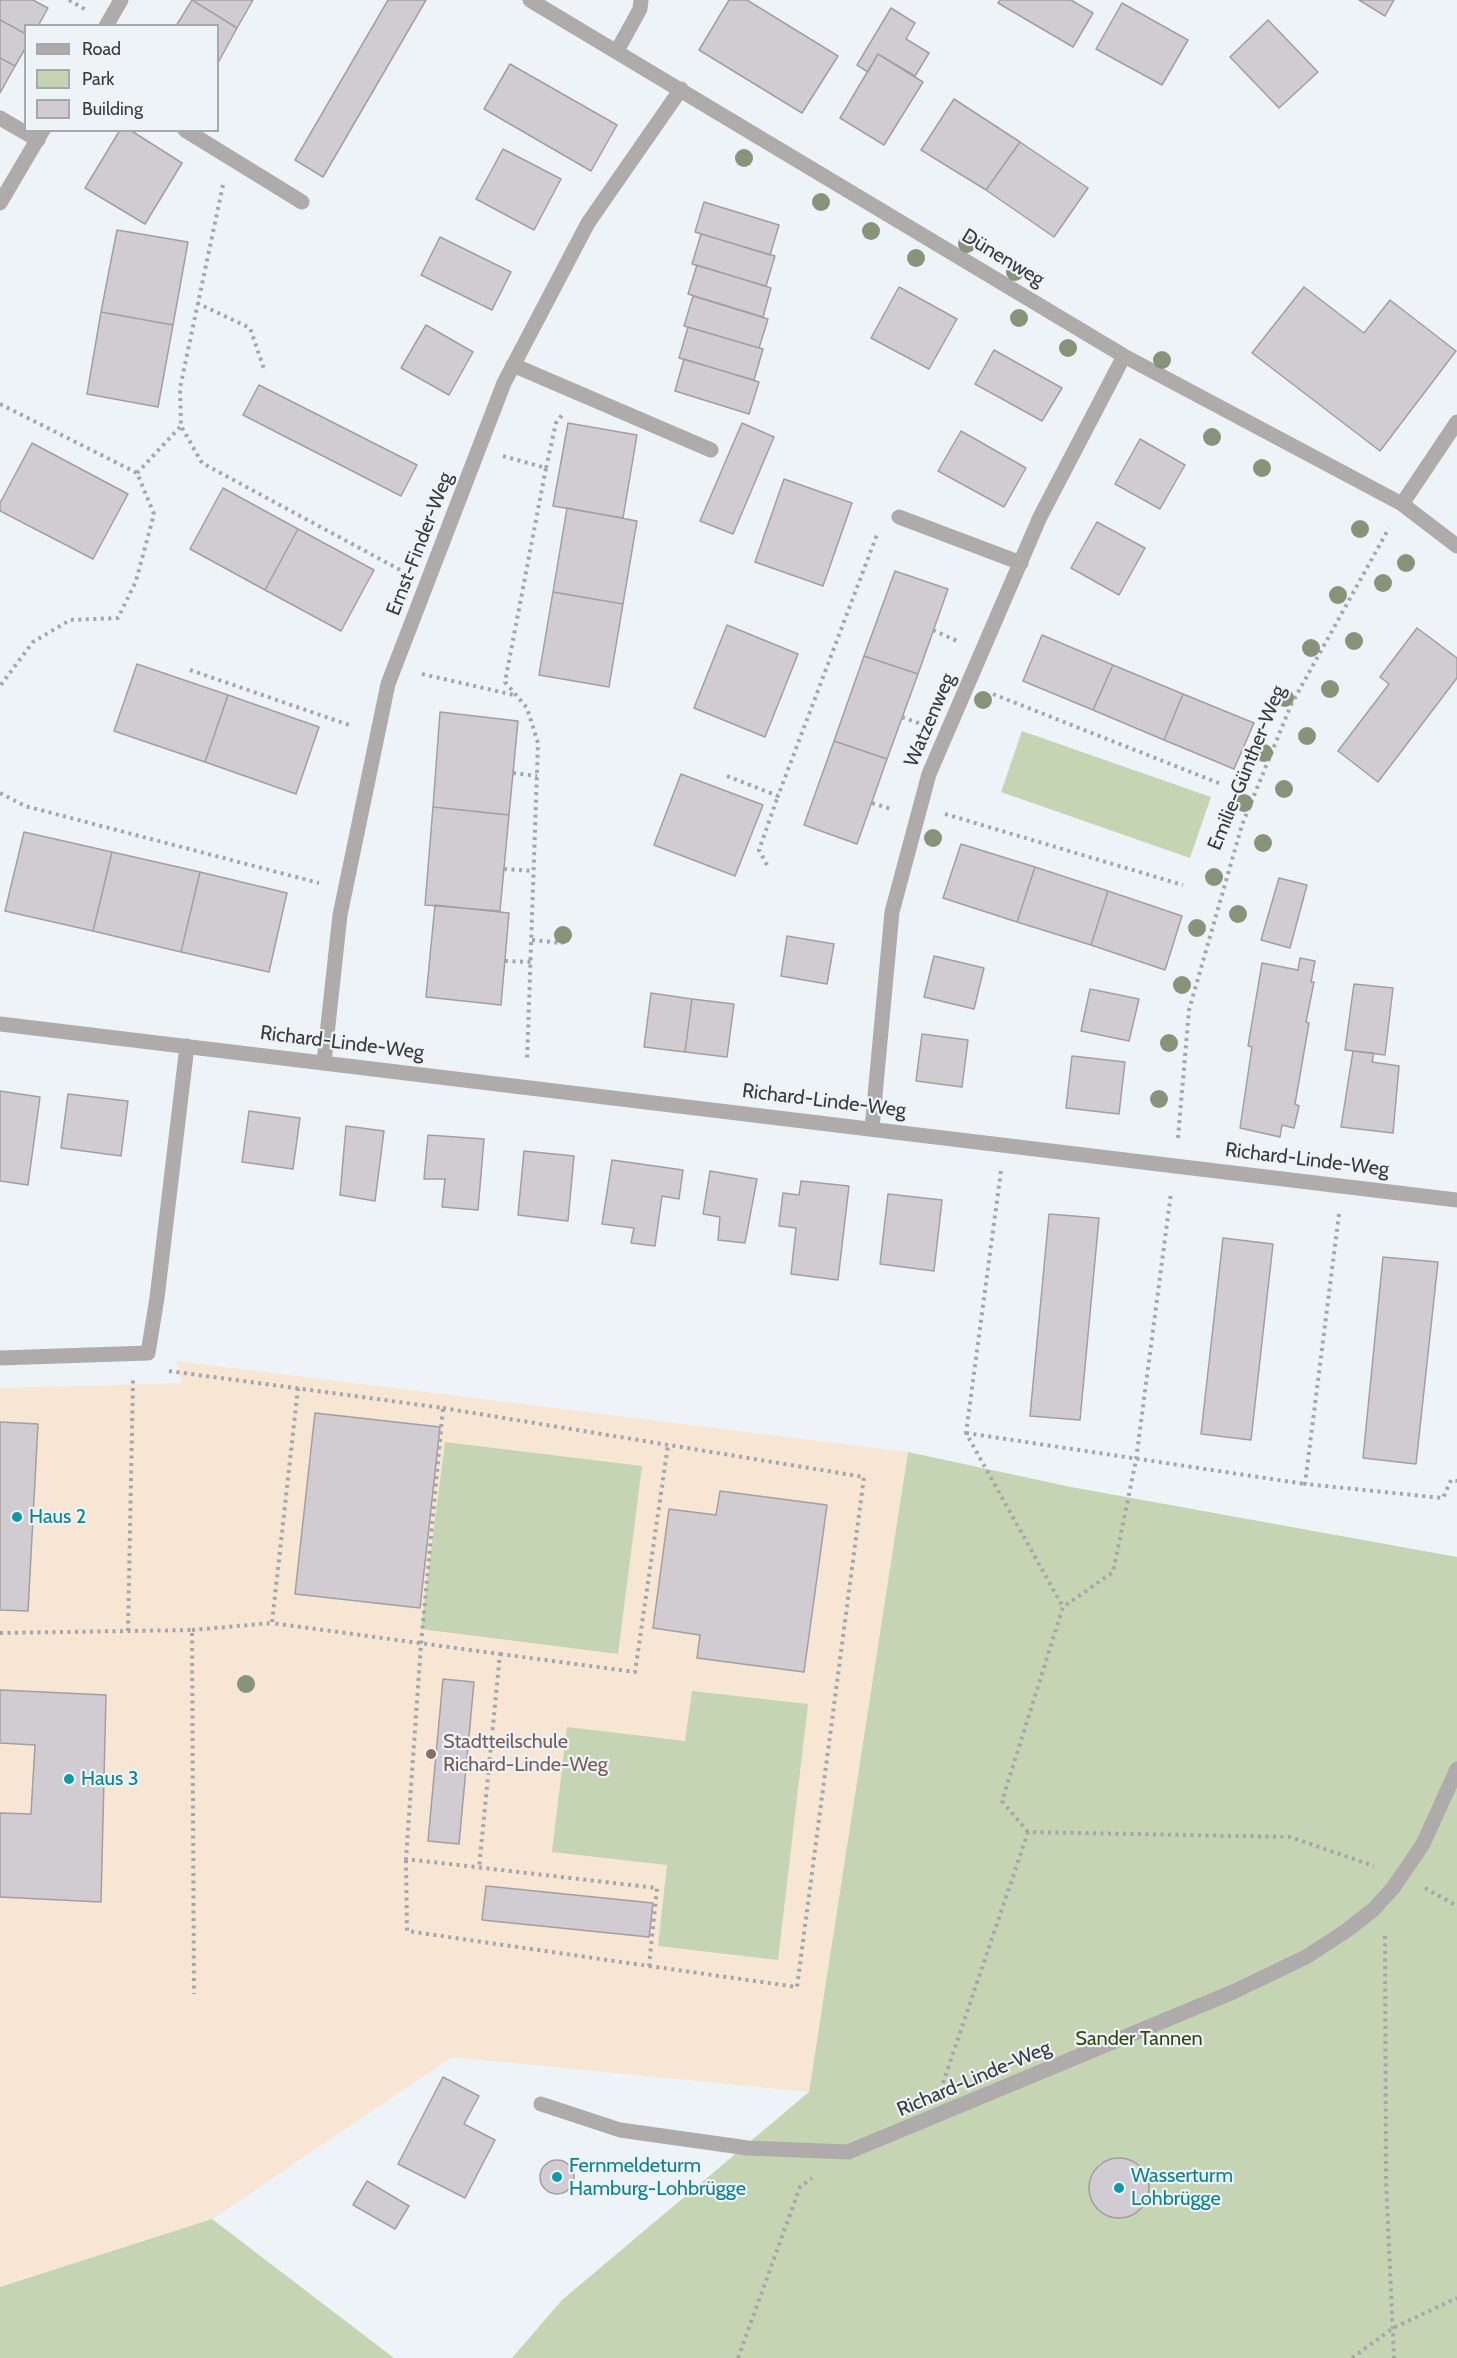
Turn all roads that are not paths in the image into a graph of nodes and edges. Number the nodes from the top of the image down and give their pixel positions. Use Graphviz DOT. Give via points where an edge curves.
graph roads {
  1 [pos="121,0"];
  2 [pos="530,0"];
  3 [pos="641,0"];
  4 [pos="107,24"];
  5 [pos="616,51"];
  6 [pos="681,88"];
  7 [pos="0,118"];
  8 [pos="24,128"];
  9 [pos="188,132"];
  10 [pos="41,135"];
  11 [pos="302,202"];
  12 [pos="0,203"];
  13 [pos="1124,356"];
  14 [pos="513,365"];
  15 [pos="1457,422"];
  16 [pos="711,450"];
  17 [pos="1402,504"];
  18 [pos="899,517"];
  19 [pos="1457,546"];
  20 [pos="1021,563"];
  21 [pos="0,1024"];
  22 [pos="187,1046"];
  23 [pos="324,1062"];
  24 [pos="872,1128"];
  25 [pos="1457,1200"];
  26 [pos="0,1358"];
  27 [pos="1457,1769"];
  28 [pos="541,2104"];
  1 -- 4 [label="street"];
  2 -- 5 [label="street, Dünenweg"];
  3 -- 5 [label="street" via="640,9"];
  5 -- 6 [label="street, Dünenweg"];
  6 -- 13 [label="street, Dünenweg"];
  6 -- 14 [label="street, Ernst-Finder-Weg" via="588,223"];
  7 -- 8 [label="street"];
  9 -- 11 [label="street"];
  10 -- 12 [label="street"];
  13 -- 17 [label="street, Dünenweg"];
  13 -- 20 [label="street, Watzenweg" via="1040,517"];
  14 -- 16 [label="street"];
  14 -- 23 [label="street, Ernst-Finder-Weg" via="388,684 340,915"];
  15 -- 17 [label="street"];
  17 -- 19 [label="street, Dünenweg"];
  18 -- 20 [label="street"];
  20 -- 24 [label="street, Watzenweg" via="929,774 892,912"];
  21 -- 22 [label="street, Richard-Linde-Weg"];
  22 -- 23 [label="street, Richard-Linde-Weg"];
  22 -- 26 [label="street" via="148,1353"];
  23 -- 24 [label="street, Richard-Linde-Weg"];
  24 -- 25 [label="street, Richard-Linde-Weg"];
  27 -- 28 [label="street, Richard-Linde-Weg" via="1423,1844 1402,1876 1374,1908 1306,1957 1233,1992 848,2152 748,2148 620,2130"];
}
